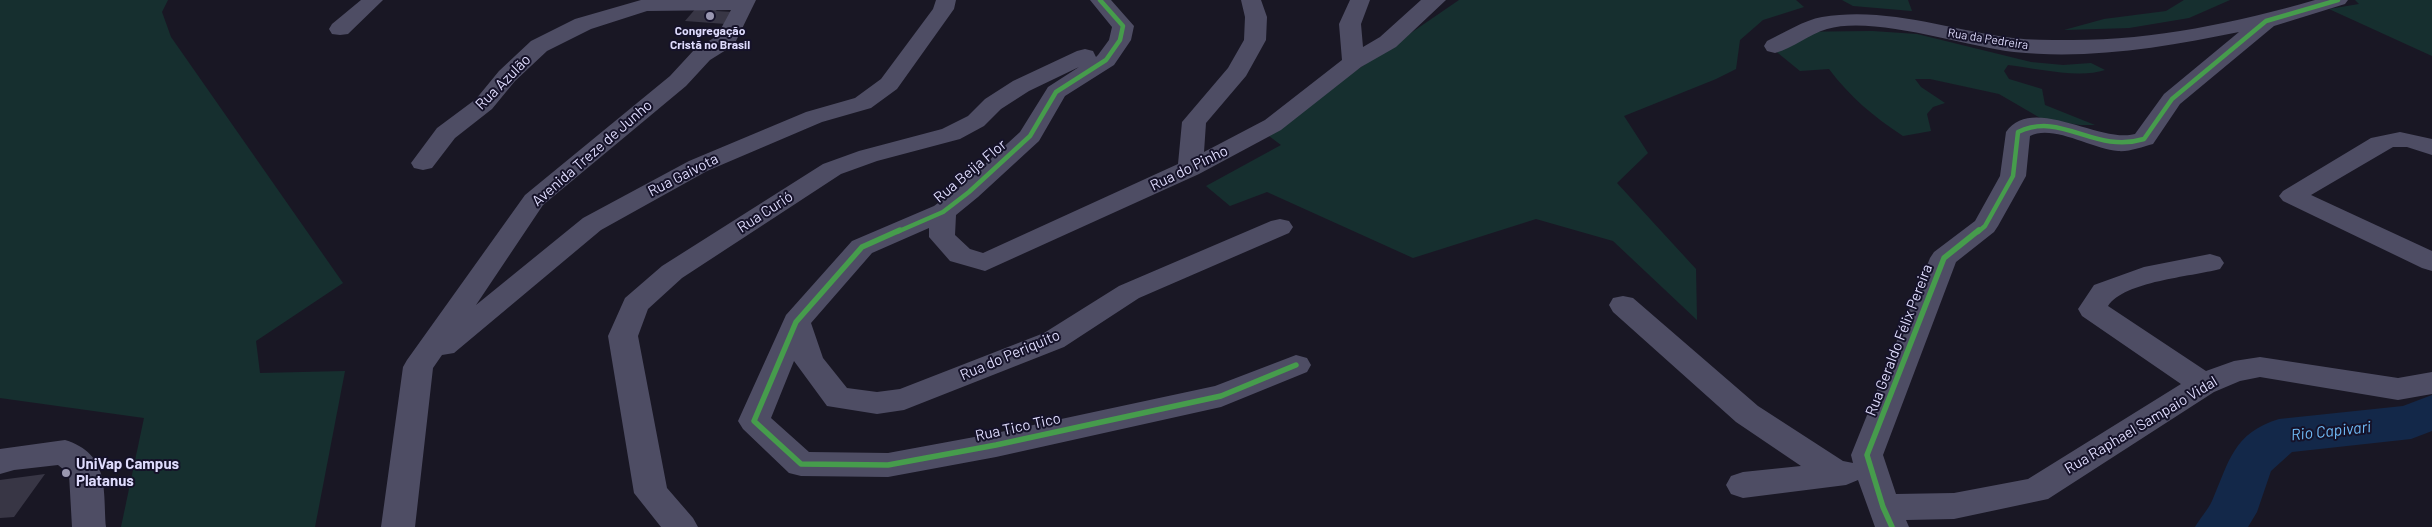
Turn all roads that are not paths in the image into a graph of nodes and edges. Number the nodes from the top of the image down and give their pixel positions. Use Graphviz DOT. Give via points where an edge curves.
graph roads {
  1 [pos="373,0"];
  2 [pos="946,0"];
  3 [pos="1100,0"];
  4 [pos="1251,0"];
  5 [pos="1360,0"];
  6 [pos="1436,0"];
  7 [pos="2338,0"];
  8 [pos="745,1"];
  9 [pos="2266,21"];
  10 [pos="340,29"];
  11 [pos="1120,40"];
  12 [pos="1775,46"];
  13 [pos="1353,62"];
  14 [pos="2432,148"];
  15 [pos="423,163"];
  16 [pos="1190,169"];
  17 [pos="943,212"];
  18 [pos="1280,227"];
  19 [pos="2432,262"];
  20 [pos="2210,263"];
  21 [pos="1623,306"];
  22 [pos="796,322"];
  23 [pos="1296,365"];
  24 [pos="418,367"];
  25 [pos="2203,384"];
  26 [pos="2432,384"];
  27 [pos="754,421"];
  28 [pos="0,462"];
  29 [pos="1872,469"];
  30 [pos="1838,474"];
  31 [pos="1743,486"];
  32 [pos="1888,517"];
  33 [pos="88,527"];
  34 [pos="398,527"];
  35 [pos="681,527"];
  1 -- 10 [label="street"];
  2 -- 24 [label="street, Rua Gaivota" via="943,9 889,84 863,103 814,117 698,166 592,224"];
  3 -- 11 [label="street" via="1122,26"];
  4 -- 16 [label="street" via="1256,17 1255,40 1238,71 1194,122"];
  5 -- 13 [label="street" via="1350,24"];
  6 -- 13 [label="street, Rua do Pinho" via="1388,42"];
  7 -- 9 [label="street, Rua Geraldo Félix Pereira"];
  8 -- 15 [label="street, Rua Azulão" via="646,6 583,24 539,46 507,76 484,104 446,133"];
  8 -- 24 [label="street, Avenida Treze de Junho" via="726,40 702,55 678,81 534,200"];
  9 -- 12 [label="street, Rua da Pedreira" via="2155,42 2067,47 2014,45 1888,22 1851,20 1822,23"];
  9 -- 29 [label="street, Rua Geraldo Félix Pereira" via="2172,99 2144,139 2112,144 2047,125 2028,126 2018,132 2013,176 1985,226 1944,258 1868,454"];
  11 -- 17 [label="street, Rua Beija Flor" via="1106,60 1056,92 1030,136"];
  11 -- 35 [label="street, Rua Curió" via="1020,86 993,104 976,121 951,134 832,169 672,272 635,305 623,336 652,493"];
  13 -- 16 [label="street, Rua do Pinho" via="1272,125"];
  14 -- 19 [label="street" via="2401,137 2393,138 2292,196"];
  16 -- 17 [label="street, Rua do Pinho" via="985,262 960,255 942,237"];
  17 -- 22 [label="street, Rua Beija Flor" via="862,247"];
  18 -- 22 [label="street, Rua do Periquito" via="1129,292 1054,340 904,399 877,402 838,398 809,361"];
  20 -- 25 [label="street" via="2144,276 2104,291 2092,309"];
  21 -- 30 [label="street" via="1746,414"];
  22 -- 27 [label="street, Rua Beija Flor"];
  23 -- 27 [label="street, Rua Tico Tico" via="1221,396 888,465 800,464"];
  24 -- 34 [label="street"];
  25 -- 26 [label="street, Rua Raphael Sampaio Vidal" via="2234,371 2260,367 2398,389"];
  25 -- 32 [label="street, Rua Raphael Sampaio Vidal" via="2036,490"];
  28 -- 33 [label="street" via="65,452 85,469"];
  29 -- 30 [label="street"];
  29 -- 32 [label="street, Rua Geraldo Félix Pereira"];
  30 -- 31 [label="street"];
}
